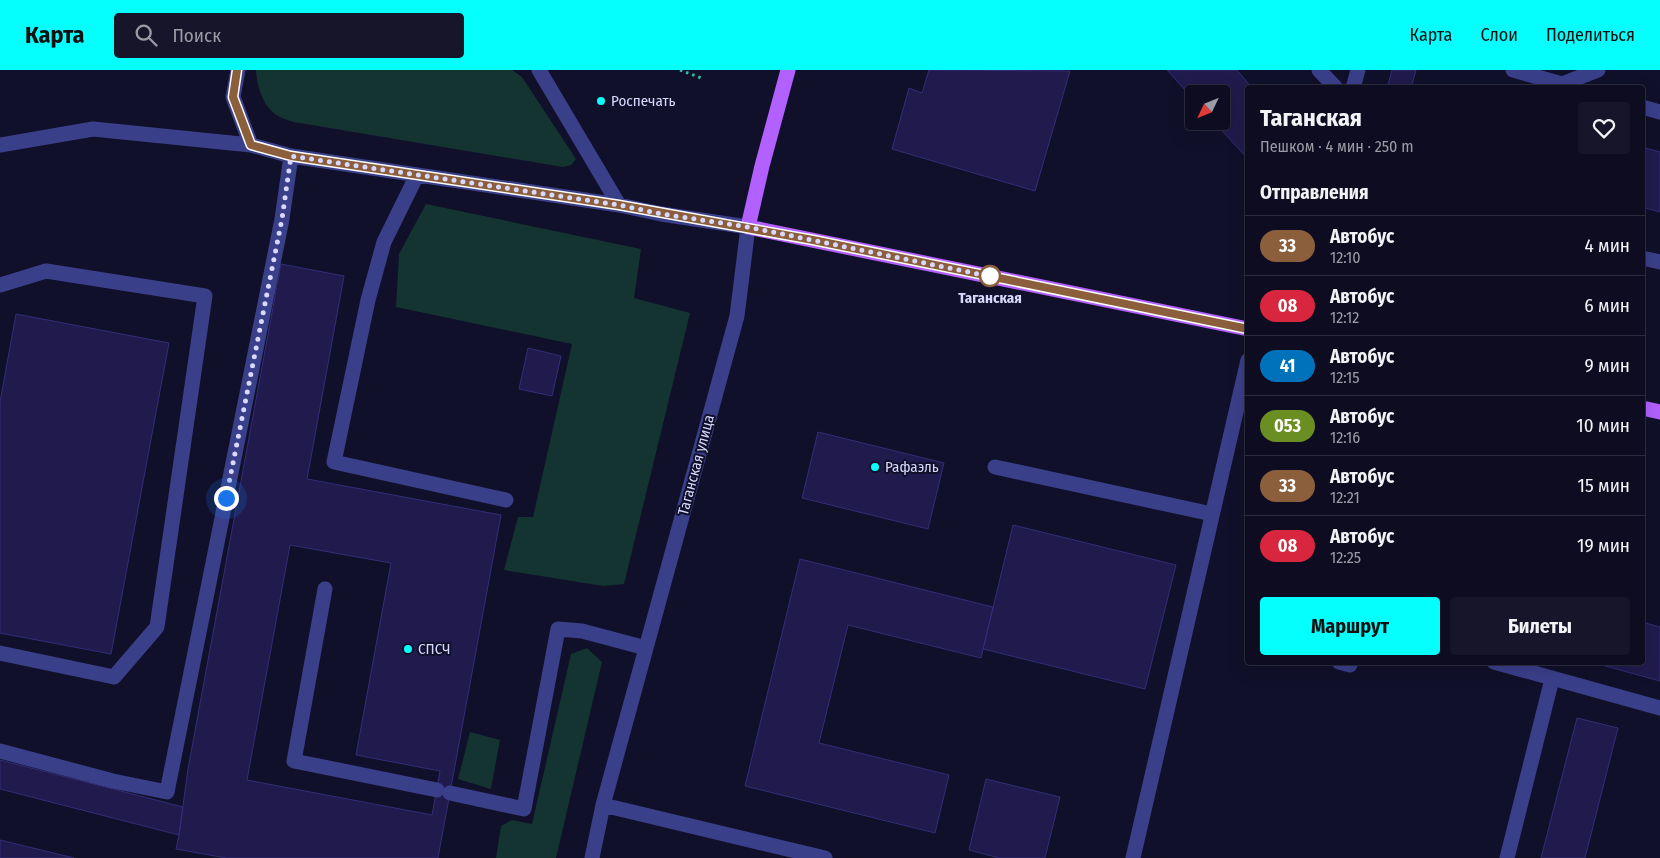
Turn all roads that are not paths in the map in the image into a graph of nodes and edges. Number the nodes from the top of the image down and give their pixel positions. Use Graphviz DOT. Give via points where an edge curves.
graph roads {
  1 [pos="238,70"];
  2 [pos="540,70"];
  3 [pos="788,70"];
  4 [pos="1319,70"];
  5 [pos="1358,70"];
  6 [pos="1513,70"];
  7 [pos="1598,70"];
  8 [pos="1333,85"];
  9 [pos="1355,85"];
  10 [pos="1562,85"];
  11 [pos="1567,85"];
  12 [pos="1645,108"];
  13 [pos="1660,112"];
  14 [pos="251,145"];
  15 [pos="0,146"];
  16 [pos="291,156"];
  17 [pos="417,174"];
  18 [pos="619,205"];
  19 [pos="748,227"];
  20 [pos="1645,259"];
  21 [pos="1660,262"];
  22 [pos="0,285"];
  23 [pos="1245,328"];
  24 [pos="1245,373"];
  25 [pos="1645,409"];
  26 [pos="1660,412"];
  27 [pos="995,467"];
  28 [pos="506,500"];
  29 [pos="1212,514"];
  30 [pos="325,589"];
  31 [pos="646,648"];
  32 [pos="0,653"];
  33 [pos="1504,665"];
  34 [pos="1552,679"];
  35 [pos="1660,708"];
  36 [pos="0,751"];
  37 [pos="603,806"];
  38 [pos="592,858"];
  39 [pos="825,858"];
  40 [pos="1132,858"];
  41 [pos="1508,858"];
  1 -- 14 [label="street" via="233,97"];
  2 -- 18 [label="street"];
  3 -- 19 [label="main road, Таганская улица"];
  4 -- 8 [label="street"];
  5 -- 9 [label="street"];
  6 -- 10 [label="street"];
  7 -- 11 [label="street"];
  12 -- 13 [label="street"];
  14 -- 15 [label="street" via="93,129"];
  14 -- 16 [label="street"];
  16 -- 17 [label="street"];
  16 -- 36 [label="street" via="282,219 166,792"];
  17 -- 18 [label="street"];
  17 -- 28 [label="street" via="384,242 368,300 334,462"];
  18 -- 19 [label="street"];
  19 -- 23 [label="main road"];
  19 -- 31 [label="street, Таганская улица" via="738,316"];
  20 -- 21 [label="street"];
  22 -- 32 [label="street" via="46,271 205,296 157,627 114,677"];
  24 -- 29 [label="street"];
  25 -- 26 [label="main road"];
  27 -- 29 [label="street"];
  29 -- 40 [label="street"];
  30 -- 31 [label="street" via="294,761 524,809 558,629 582,631"];
  31 -- 37 [label="street, Таганская улица"];
  33 -- 34 [label="street"];
  34 -- 35 [label="street"];
  34 -- 41 [label="street"];
  37 -- 38 [label="street, Таганская улица"];
  37 -- 39 [label="street"];
}
